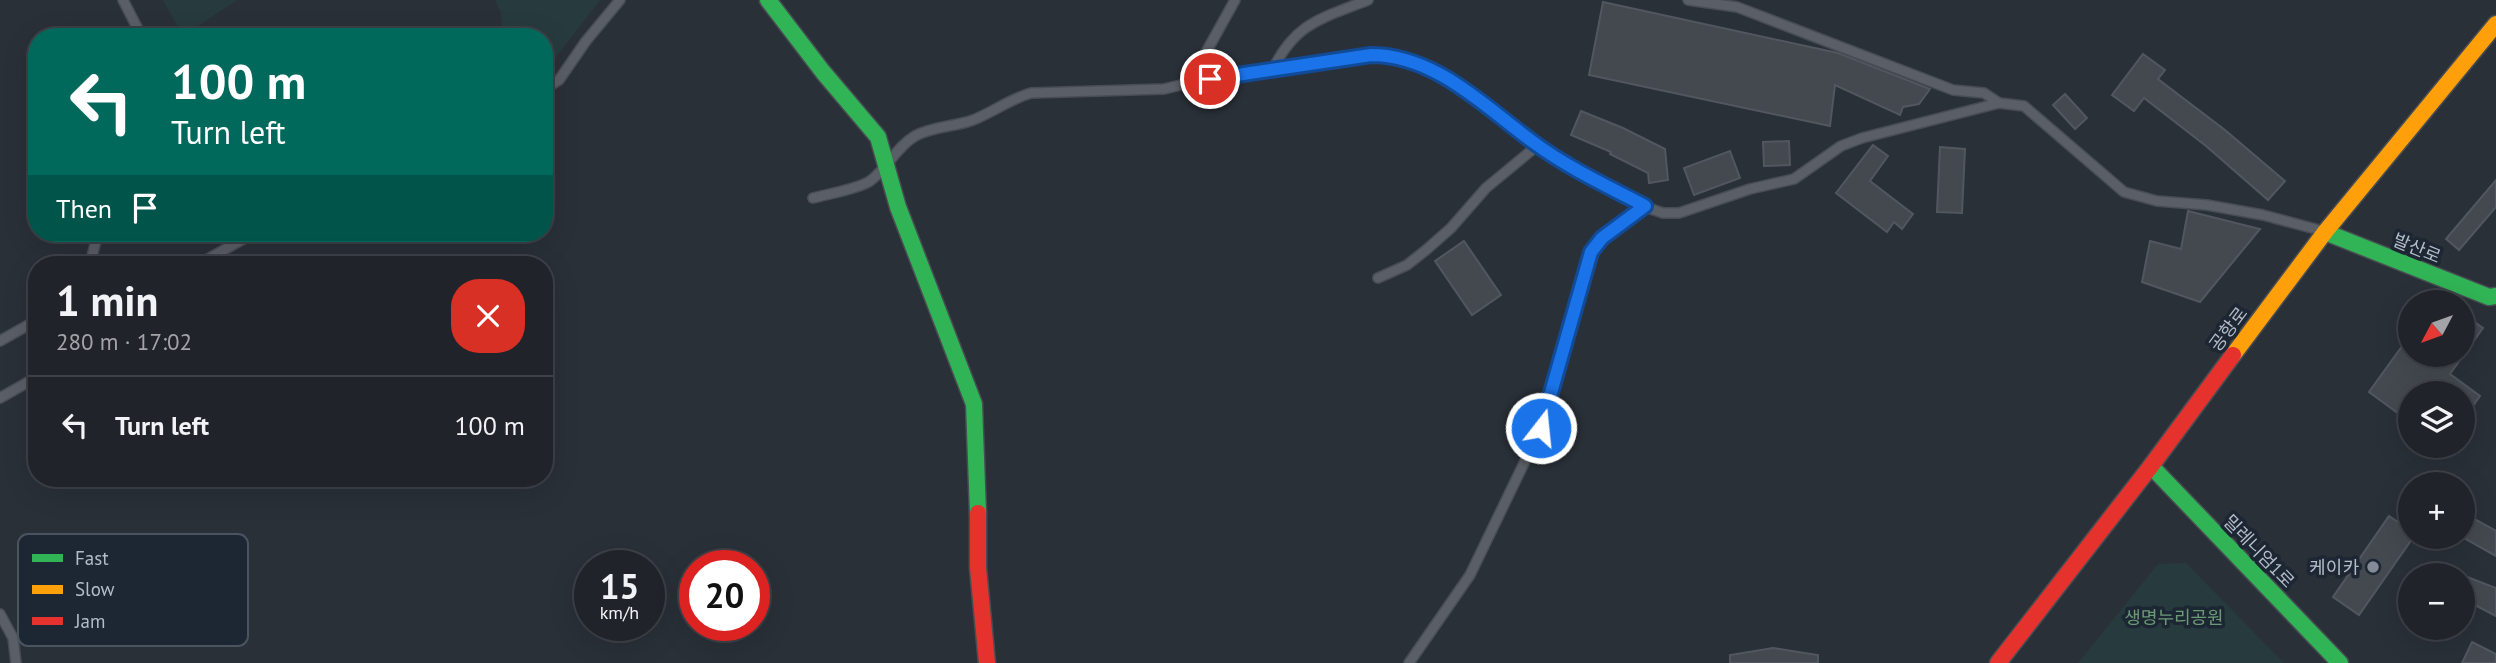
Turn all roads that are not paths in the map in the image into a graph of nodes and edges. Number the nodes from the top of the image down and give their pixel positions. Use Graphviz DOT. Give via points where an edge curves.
graph roads {
  1 [pos="123,0"];
  2 [pos="620,0"];
  3 [pos="768,0"];
  4 [pos="1235,0"];
  5 [pos="1368,0"];
  6 [pos="1688,0"];
  7 [pos="2496,24"];
  8 [pos="137,28"];
  9 [pos="1273,69"];
  10 [pos="1189,83"];
  11 [pos="553,84"];
  12 [pos="1999,103"];
  13 [pos="1538,145"];
  14 [pos="888,165"];
  15 [pos="813,198"];
  16 [pos="1645,206"];
  17 [pos="2325,232"];
  18 [pos="238,242"];
  19 [pos="212,256"];
  20 [pos="1378,278"];
  21 [pos="2496,296"];
  22 [pos="28,325"];
  23 [pos="0,341"];
  24 [pos="28,382"];
  25 [pos="0,398"];
  26 [pos="2151,466"];
  27 [pos="0,614"];
  28 [pos="16,663"];
  29 [pos="988,663"];
  30 [pos="1409,663"];
  31 [pos="1998,663"];
  32 [pos="2340,663"];
  1 -- 8 [label="lane"];
  2 -- 11 [label="lane"];
  3 -- 14 [label="street" via="878,137"];
  4 -- 10 [label="lane"];
  5 -- 9 [label="lane" via="1313,22 1296,34"];
  6 -- 12 [label="lane" via="1737,7 1953,90 1984,93"];
  7 -- 17 [label="street, 공항로"];
  9 -- 10 [label="lane"];
  9 -- 13 [label="lane" via="1391,55 1457,84"];
  10 -- 14 [label="lane" via="1164,89 1031,93 970,121 918,135 901,145"];
  12 -- 16 [label="lane" via="1862,138 1841,146 1794,179 1679,213"];
  12 -- 17 [label="lane" via="2024,106 2124,192 2263,215"];
  13 -- 16 [label="lane"];
  13 -- 20 [label="lane" via="1486,188 1451,228 1416,258"];
  14 -- 15 [label="lane" via="867,183"];
  14 -- 29 [label="street" via="898,207 974,404 978,568"];
  16 -- 30 [label="lane" via="1602,238 1591,252 1541,428 1471,575"];
  17 -- 21 [label="street, 발산로"];
  17 -- 26 [label="street, 공항로"];
  18 -- 19 [label="lane"];
  22 -- 23 [label="lane"];
  24 -- 25 [label="lane"];
  26 -- 31 [label="street, 공항로"];
  26 -- 32 [label="street, 밀레니엄1로"];
  27 -- 28 [label="lane" via="13,638"];
}
